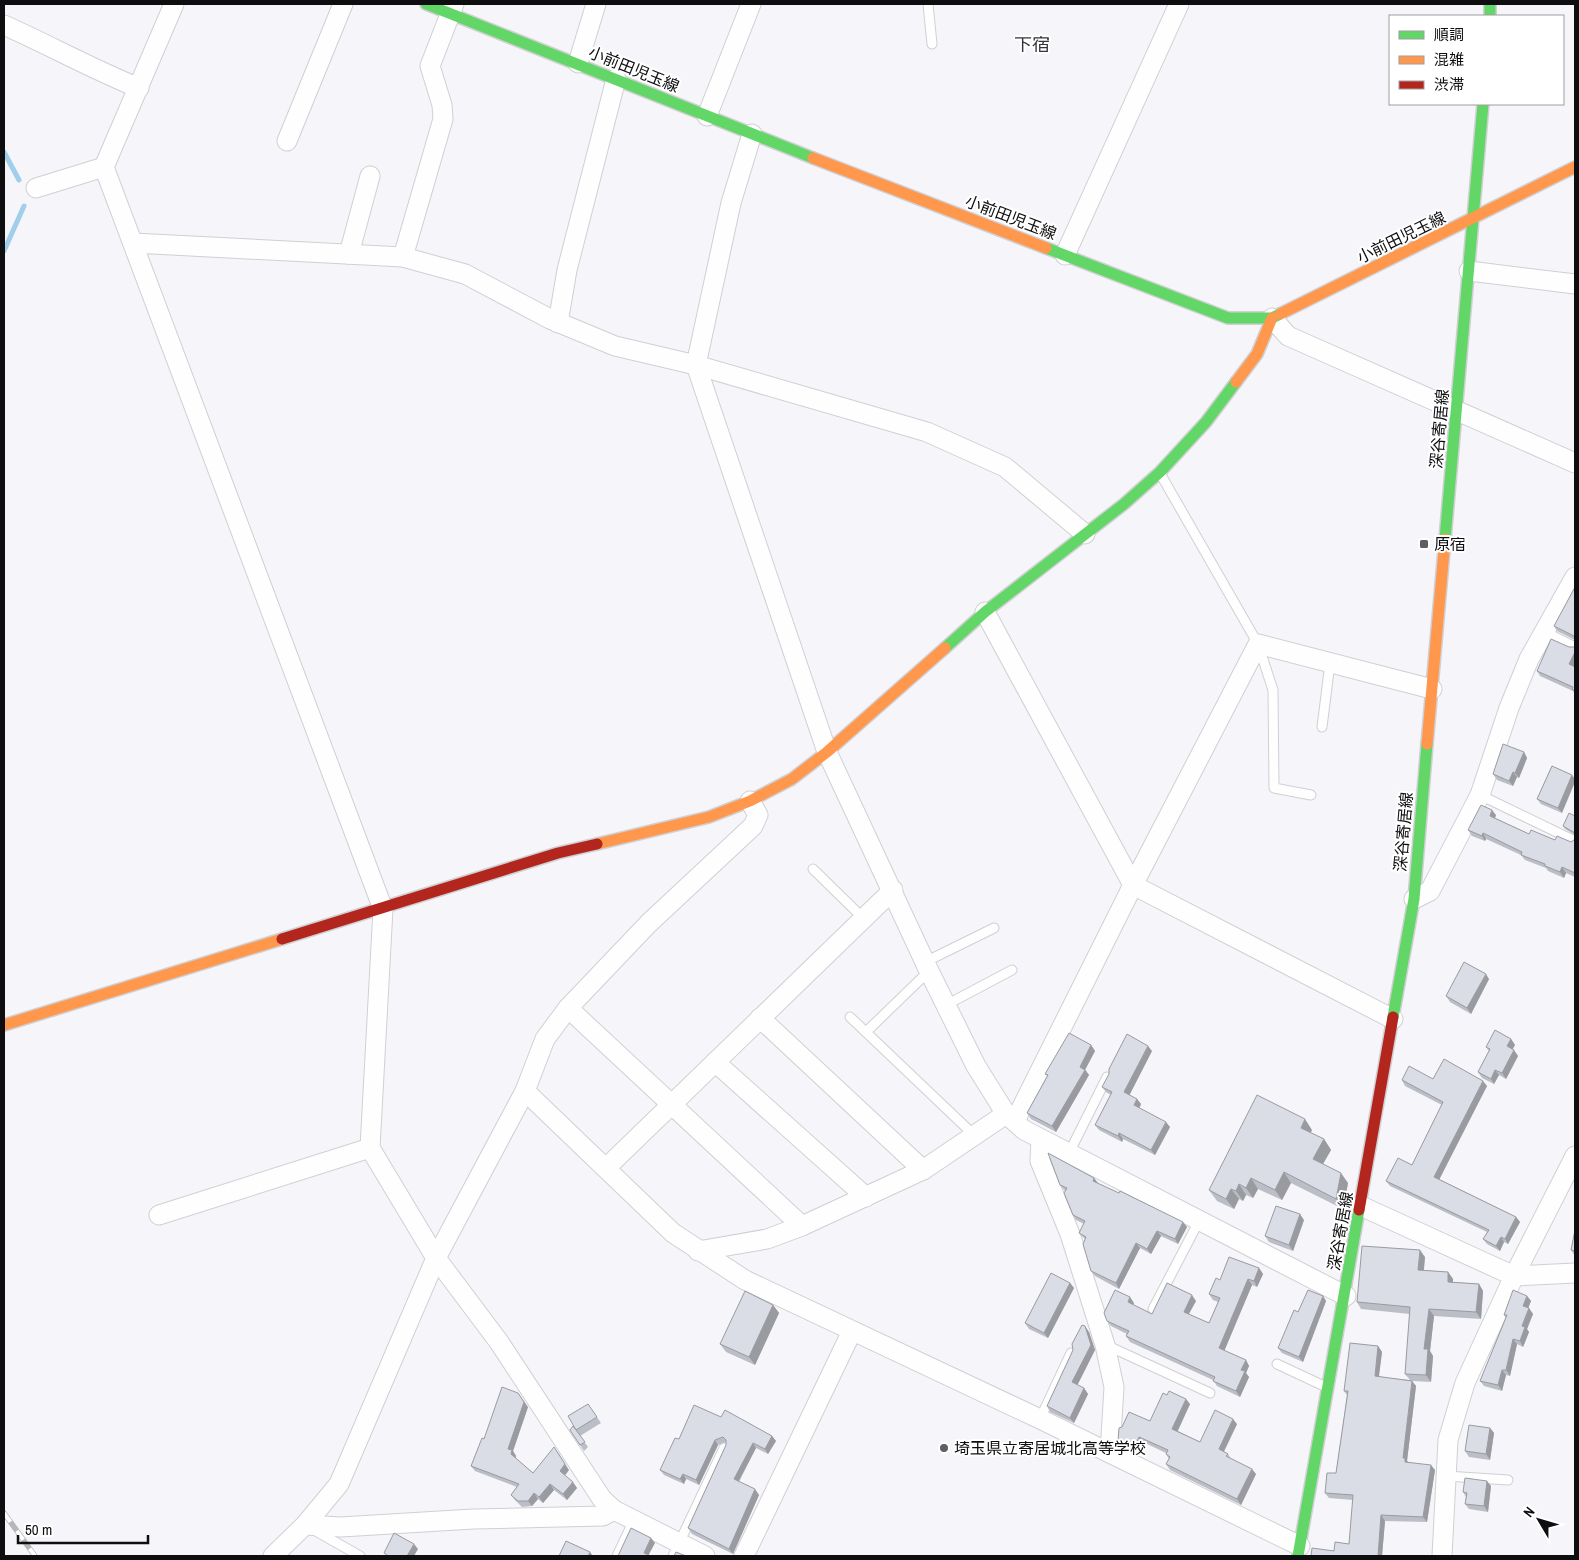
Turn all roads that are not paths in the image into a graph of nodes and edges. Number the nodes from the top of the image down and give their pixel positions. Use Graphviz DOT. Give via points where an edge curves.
graph roads {
  1 [pos="174,4"];
  2 [pos="343,4"];
  3 [pos="426,4"];
  4 [pos="596,4"];
  5 [pos="751,4"];
  6 [pos="928,4"];
  7 [pos="1179,4"];
  8 [pos="452,9"];
  9 [pos="4,25"];
  10 [pos="932,44"];
  11 [pos="578,63"];
  12 [pos="616,79"];
  13 [pos="138,88"];
  14 [pos="1483,105"];
  15 [pos="707,116"];
  16 [pos="752,134"];
  17 [pos="287,141"];
  18 [pos="104,167"];
  19 [pos="1575,167"];
  20 [pos="370,176"];
  21 [pos="36,188"];
  22 [pos="1475,218"];
  23 [pos="133,243"];
  24 [pos="349,254"];
  25 [pos="1065,255"];
  26 [pos="403,257"];
  27 [pos="1469,271"];
  28 [pos="1575,284"];
  29 [pos="1272,318"];
  30 [pos="558,322"];
  31 [pos="696,366"];
  32 [pos="1457,410"];
  33 [pos="1575,463"];
  34 [pos="1160,472"];
  35 [pos="1085,534"];
  36 [pos="1575,577"];
  37 [pos="985,612"];
  38 [pos="1545,632"];
  39 [pos="1258,644"];
  40 [pos="1575,647"];
  41 [pos="1330,663"];
  42 [pos="1432,688"];
  43 [pos="1322,727"];
  44 [pos="827,752"];
  45 [pos="1311,795"];
  46 [pos="1480,795"];
  47 [pos="750,801"];
  48 [pos="1575,841"];
  49 [pos="813,869"];
  50 [pos="1133,885"];
  51 [pos="893,890"];
  52 [pos="1414,899"];
  53 [pos="383,909"];
  54 [pos="863,918"];
  55 [pos="994,928"];
  56 [pos="927,967"];
  57 [pos="1012,970"];
  58 [pos="946,1005"];
  59 [pos="568,1008"];
  60 [pos="850,1016"];
  61 [pos="760,1018"];
  62 [pos="1392,1019"];
  63 [pos="4,1025"];
  64 [pos="866,1032"];
  65 [pos="715,1062"];
  66 [pos="1107,1077"];
  67 [pos="525,1091"];
  68 [pos="672,1104"];
  69 [pos="1010,1117"];
  70 [pos="974,1135"];
  71 [pos="1041,1139"];
  72 [pos="370,1148"];
  73 [pos="1069,1153"];
  74 [pos="1575,1156"];
  75 [pos="606,1168"];
  76 [pos="923,1170"];
  77 [pos="866,1197"];
  78 [pos="1361,1206"];
  79 [pos="159,1216"];
  80 [pos="1199,1220"];
  81 [pos="802,1226"];
  82 [pos="698,1251"];
  83 [pos="436,1258"];
  84 [pos="1575,1272"];
  85 [pos="1514,1276"];
  86 [pos="1346,1296"];
  87 [pos="1154,1309"];
  88 [pos="852,1331"];
  89 [pos="1105,1344"];
  90 [pos="1071,1353"];
  91 [pos="1277,1364"];
  92 [pos="1329,1389"];
  93 [pos="1210,1393"];
  94 [pos="1040,1419"];
  95 [pos="724,1448"];
  96 [pos="1110,1453"];
  97 [pos="1446,1476"];
  98 [pos="1508,1480"];
  99 [pos="614,1510"];
  100 [pos="634,1520"];
  101 [pos="305,1526"];
  102 [pos="676,1550"];
  103 [pos="1299,1551"];
  104 [pos="273,1556"];
  105 [pos="360,1556"];
  106 [pos="616,1556"];
  107 [pos="705,1556"];
  108 [pos="744,1556"];
  109 [pos="1442,1556"];
  1 -- 13 [label="street"];
  2 -- 17 [label="street"];
  3 -- 8 [label="main road, 小前田児玉線"];
  4 -- 11 [label="street"];
  5 -- 15 [label="street"];
  6 -- 10 [label="lane"];
  7 -- 25 [label="street"];
  8 -- 11 [label="main road, 小前田児玉線"];
  8 -- 26 [label="street" via="430,66 442,105 442,119"];
  9 -- 13 [label="street"];
  11 -- 12 [label="main road, 小前田児玉線"];
  12 -- 15 [label="main road, 小前田児玉線"];
  12 -- 30 [label="street" via="567,270"];
  13 -- 18 [label="street"];
  14 -- 22 [label="main road, 深谷寄居線"];
  15 -- 16 [label="main road, 小前田児玉線"];
  16 -- 25 [label="main road, 小前田児玉線"];
  16 -- 31 [label="street" via="732,203"];
  18 -- 21 [label="street"];
  18 -- 23 [label="street"];
  19 -- 22 [label="main road, 小前田児玉線"];
  20 -- 24 [label="street"];
  22 -- 27 [label="main road, 深谷寄居線"];
  22 -- 29 [label="main road, 小前田児玉線"];
  23 -- 24 [label="street"];
  23 -- 53 [label="street"];
  24 -- 26 [label="street"];
  25 -- 29 [label="main road, 小前田児玉線" via="1228,318"];
  26 -- 30 [label="street" via="465,274"];
  27 -- 28 [label="street"];
  27 -- 32 [label="main road, 深谷寄居線"];
  29 -- 32 [label="street" via="1288,336"];
  29 -- 34 [label="main road" via="1257,354 1206,422"];
  30 -- 31 [label="street" via="615,346"];
  31 -- 35 [label="street" via="926,432 1005,468"];
  31 -- 44 [label="street"];
  32 -- 33 [label="street"];
  32 -- 42 [label="main road, 深谷寄居線"];
  34 -- 35 [label="main road"];
  34 -- 39 [label="lane"];
  35 -- 37 [label="main road"];
  36 -- 38 [label="street"];
  37 -- 44 [label="main road"];
  37 -- 50 [label="street"];
  38 -- 40 [label="lane"];
  38 -- 46 [label="street" via="1529,659 1509,708"];
  39 -- 41 [label="street"];
  39 -- 45 [label="lane" via="1273,690 1274,788"];
  39 -- 50 [label="street"];
  41 -- 42 [label="street"];
  41 -- 43 [label="lane"];
  42 -- 52 [label="main road, 深谷寄居線"];
  44 -- 47 [label="main road" via="792,779"];
  44 -- 51 [label="street"];
  46 -- 48 [label="lane"];
  46 -- 52 [label="street" via="1430,891"];
  47 -- 53 [label="main road" via="709,817 558,852"];
  47 -- 59 [label="street" via="758,815 753,826 648,923"];
  49 -- 54 [label="lane"];
  50 -- 62 [label="street"];
  50 -- 69 [label="street"];
  51 -- 54 [label="street"];
  51 -- 56 [label="street"];
  52 -- 62 [label="main road, 深谷寄居線"];
  53 -- 63 [label="main road"];
  53 -- 72 [label="street"];
  54 -- 61 [label="street"];
  55 -- 56 [label="lane"];
  56 -- 58 [label="street"];
  56 -- 64 [label="lane"];
  57 -- 58 [label="lane"];
  58 -- 69 [label="street" via="976,1066"];
  59 -- 67 [label="street" via="545,1039"];
  59 -- 68 [label="street"];
  60 -- 64 [label="lane"];
  61 -- 65 [label="street"];
  61 -- 76 [label="street"];
  62 -- 78 [label="main road, 深谷寄居線"];
  64 -- 70 [label="lane"];
  65 -- 68 [label="street"];
  65 -- 77 [label="street"];
  66 -- 73 [label="lane"];
  67 -- 75 [label="street"];
  67 -- 83 [label="street"];
  68 -- 75 [label="street"];
  68 -- 81 [label="street"];
  69 -- 70 [label="street"];
  69 -- 71 [label="street"];
  70 -- 76 [label="street"];
  71 -- 73 [label="street"];
  71 -- 89 [label="street" via="1040,1161 1070,1234"];
  72 -- 79 [label="street"];
  72 -- 83 [label="street"];
  73 -- 80 [label="street"];
  74 -- 85 [label="street"];
  75 -- 82 [label="street" via="673,1233"];
  76 -- 77 [label="street"];
  77 -- 81 [label="street"];
  78 -- 85 [label="street"];
  78 -- 86 [label="main road, 深谷寄居線"];
  80 -- 86 [label="street"];
  80 -- 87 [label="lane"];
  81 -- 82 [label="street" via="767,1239"];
  82 -- 88 [label="street" via="745,1280"];
  83 -- 99 [label="street" via="499,1342 602,1499"];
  83 -- 101 [label="street" via="339,1484"];
  84 -- 85 [label="street"];
  85 -- 97 [label="street" via="1465,1383 1448,1440"];
  86 -- 92 [label="main road, 深谷寄居線"];
  88 -- 94 [label="street"];
  88 -- 108 [label="street"];
  89 -- 93 [label="lane"];
  89 -- 96 [label="street" via="1114,1387"];
  90 -- 94 [label="lane"];
  91 -- 92 [label="lane"];
  92 -- 103 [label="main road, 深谷寄居線"];
  94 -- 96 [label="street"];
  95 -- 102 [label="lane"];
  96 -- 103 [label="street"];
  97 -- 98 [label="lane"];
  97 -- 109 [label="street"];
  99 -- 100 [label="street"];
  99 -- 101 [label="street" via="603,1516"];
  100 -- 102 [label="street"];
  100 -- 106 [label="lane"];
  101 -- 104 [label="street"];
  101 -- 105 [label="lane"];
  102 -- 107 [label="street"];
}
